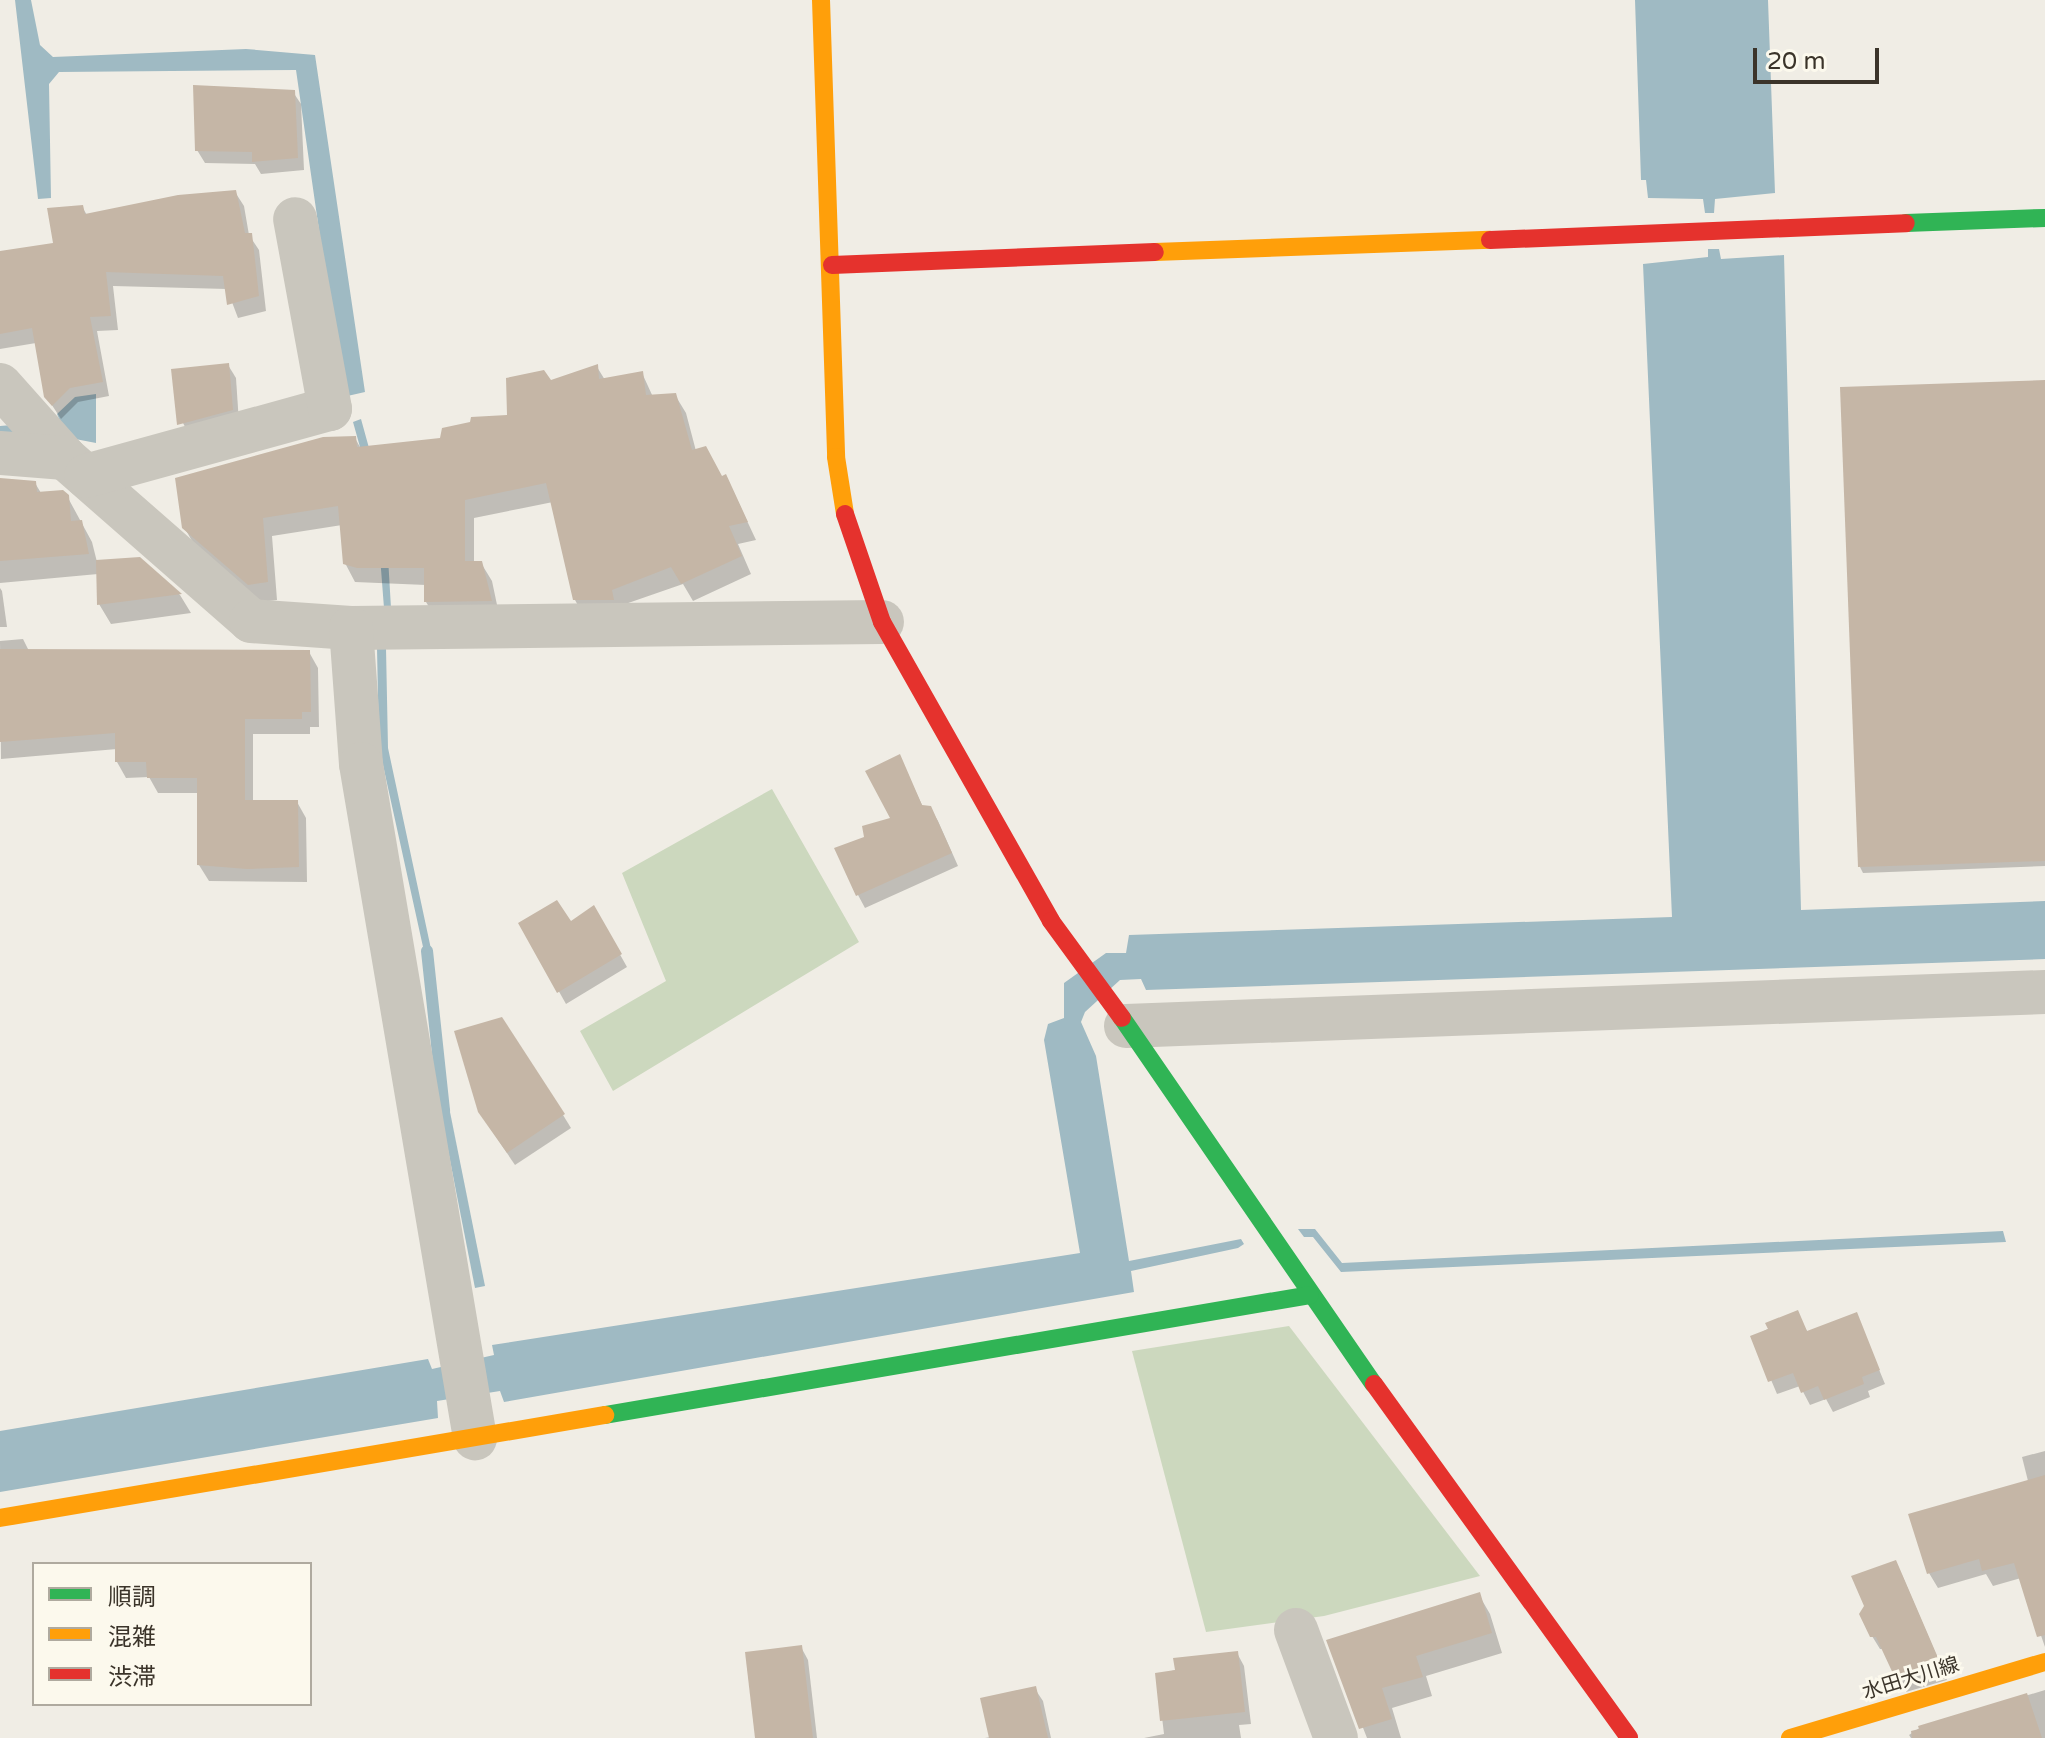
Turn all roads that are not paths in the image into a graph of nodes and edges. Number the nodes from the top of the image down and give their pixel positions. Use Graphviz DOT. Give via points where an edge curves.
graph roads {
  1 [pos="821,0"];
  2 [pos="2045,218"];
  3 [pos="295,219"];
  4 [pos="832,265"];
  5 [pos="0,385"];
  6 [pos="0,453"];
  7 [pos="76,467"];
  8 [pos="882,622"];
  9 [pos="351,628"];
  10 [pos="2045,992"];
  11 [pos="1122,1019"];
  12 [pos="1310,1295"];
  13 [pos="474,1428"];
  14 [pos="0,1518"];
  15 [pos="1296,1630"];
  16 [pos="2045,1662"];
  17 [pos="1336,1738"];
  18 [pos="1629,1738"];
  19 [pos="1790,1738"];
  1 -- 4 [label="street"];
  2 -- 4 [label="street"];
  3 -- 7 [label="street" via="330,409"];
  4 -- 8 [label="street" via="836,457 846,523"];
  5 -- 7 [label="street"];
  6 -- 7 [label="street"];
  7 -- 9 [label="street" via="251,621"];
  8 -- 9 [label="street"];
  8 -- 11 [label="street" via="1051,921"];
  9 -- 13 [label="street" via="361,764"];
  10 -- 11 [label="street"];
  11 -- 12 [label="street"];
  12 -- 13 [label="street"];
  12 -- 18 [label="street"];
  13 -- 14 [label="street"];
  15 -- 17 [label="street"];
  16 -- 19 [label="street, 水田大川線"];
}
